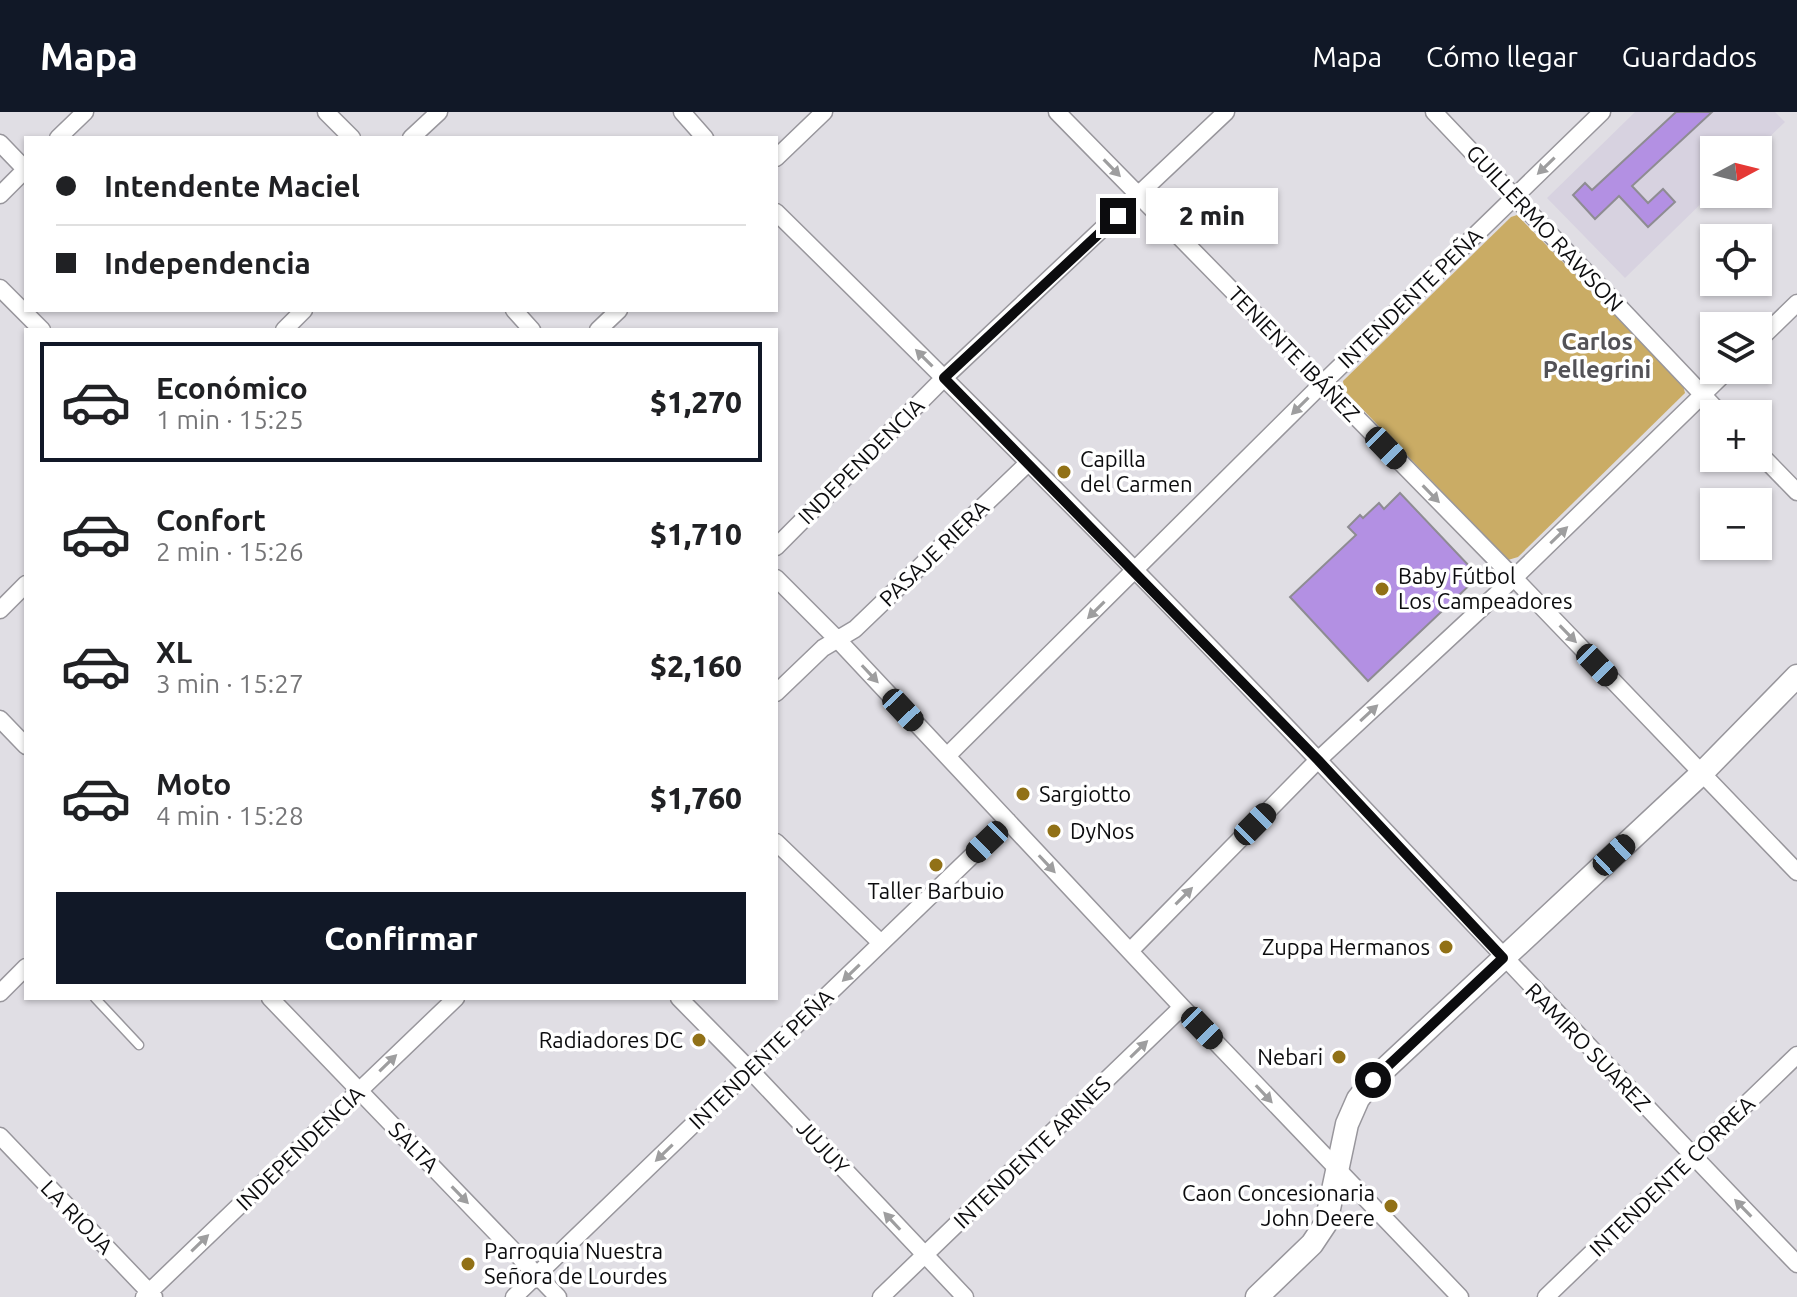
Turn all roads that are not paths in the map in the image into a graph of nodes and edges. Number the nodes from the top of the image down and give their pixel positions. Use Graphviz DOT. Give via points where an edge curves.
graph roads {
  1 [pos="85,112"];
  2 [pos="326,112"];
  3 [pos="439,112"];
  4 [pos="682,112"];
  5 [pos="824,112"];
  6 [pos="1057,112"];
  7 [pos="1226,112"];
  8 [pos="1434,112"];
  9 [pos="1602,112"];
  10 [pos="60,136"];
  11 [pos="350,136"];
  12 [pos="413,136"];
  13 [pos="703,136"];
  14 [pos="0,143"];
  15 [pos="778,156"];
  16 [pos="24,168"];
  17 [pos="24,172"];
  18 [pos="0,195"];
  19 [pos="1139,196"];
  20 [pos="1515,196"];
  21 [pos="778,214"];
  22 [pos="0,288"];
  23 [pos="1797,303"];
  24 [pos="24,312"];
  25 [pos="24,312"];
  26 [pos="302,312"];
  27 [pos="516,312"];
  28 [pos="617,312"];
  29 [pos="1772,327"];
  30 [pos="40,328"];
  31 [pos="286,328"];
  32 [pos="530,328"];
  33 [pos="600,328"];
  34 [pos="944,378"];
  35 [pos="1323,383"];
  36 [pos="1713,384"];
  37 [pos="1702,395"];
  38 [pos="1707,400"];
  39 [pos="1028,463"];
  40 [pos="1772,466"];
  41 [pos="1797,492"];
  42 [pos="778,545"];
  43 [pos="1134,572"];
  44 [pos="1514,578"];
  45 [pos="778,580"];
  46 [pos="24,586"];
  47 [pos="0,610"];
  48 [pos="838,640"];
  49 [pos="1797,676"];
  50 [pos="778,691"];
  51 [pos="0,719"];
  52 [pos="24,744"];
  53 [pos="947,756"];
  54 [pos="1318,760"];
  55 [pos="1702,773"];
  56 [pos="1008,821"];
  57 [pos="778,844"];
  58 [pos="1797,872"];
  59 [pos="881,943"];
  60 [pos="1130,951"];
  61 [pos="1503,958"];
  62 [pos="24,969"];
  63 [pos="0,993"];
  64 [pos="97,1000"];
  65 [pos="272,1000"];
  66 [pos="454,1000"];
  67 [pos="681,1000"];
  68 [pos="1182,1007"];
  69 [pos="139,1045"];
  70 [pos="1797,1055"];
  71 [pos="750,1070"];
  72 [pos="359,1091"];
  73 [pos="0,1136"];
  74 [pos="1693,1156"];
  75 [pos="1337,1170"];
  76 [pos="924,1256"];
  77 [pos="1797,1264"];
  78 [pos="537,1275"];
  79 [pos="1452,1294"];
  80 [pos="149,1295"];
  81 [pos="514,1297"];
  82 [pos="558,1297"];
  83 [pos="881,1297"];
  84 [pos="965,1297"];
  85 [pos="1257,1297"];
  86 [pos="1546,1297"];
  1 -- 10 [label="street"];
  2 -- 11 [label="street"];
  3 -- 12 [label="street"];
  4 -- 13 [label="street"];
  5 -- 15 [label="street"];
  6 -- 19 [label="street, TENIENTE IBÁÑEZ, one-way"];
  7 -- 19 [label="street, INDEPENDENCIA"];
  8 -- 20 [label="street, GUILLERMO RAWSON"];
  9 -- 20 [label="street, INTENDENTE PEÑA, one-way"];
  14 -- 16 [label="street"];
  17 -- 18 [label="street"];
  19 -- 34 [label="street, INDEPENDENCIA"];
  19 -- 35 [label="street, TENIENTE IBÁÑEZ"];
  20 -- 35 [label="street, INTENDENTE PEÑA"];
  20 -- 37 [label="street, GUILLERMO RAWSON"];
  34 -- 21 [label="street, RAMIRO SUAREZ, one-way"];
  22 -- 25 [label="street"];
  23 -- 29 [label="street"];
  24 -- 30 [label="street"];
  26 -- 31 [label="street"];
  27 -- 32 [label="street"];
  28 -- 33 [label="street"];
  34 -- 39 [label="street, RAMIRO SUAREZ"];
  34 -- 42 [label="street, INDEPENDENCIA"];
  35 -- 43 [label="street, INTENDENTE PEÑA, one-way"];
  35 -- 44 [label="street, TENIENTE IBÁÑEZ, one-way"];
  36 -- 37 [label="street"];
  37 -- 38 [label="street, GUILLERMO RAWSON"];
  44 -- 37 [label="street, one-way"];
  39 -- 43 [label="street, RAMIRO SUAREZ"];
  39 -- 48 [label="street, PASAJE RIERA"];
  40 -- 41 [label="street"];
  43 -- 53 [label="street, INTENDENTE PEÑA, one-way"];
  43 -- 54 [label="street, RAMIRO SUAREZ"];
  54 -- 44 [label="street, one-way"];
  44 -- 55 [label="street, TENIENTE IBÁÑEZ, one-way"];
  45 -- 48 [label="street"];
  46 -- 47 [label="street"];
  48 -- 50 [label="street"];
  48 -- 53 [label="street, one-way"];
  49 -- 55 [label="main road"];
  51 -- 52 [label="street"];
  53 -- 56 [label="street"];
  60 -- 54 [label="street, one-way"];
  54 -- 61 [label="street, RAMIRO SUAREZ"];
  55 -- 58 [label="street, TENIENTE IBÁÑEZ"];
  55 -- 61 [label="main road"];
  56 -- 59 [label="street, INTENDENTE PEÑA"];
  56 -- 60 [label="street, one-way"];
  57 -- 59 [label="street"];
  59 -- 71 [label="street, INTENDENTE PEÑA, one-way"];
  60 -- 68 [label="street"];
  61 -- 74 [label="street, RAMIRO SUAREZ"];
  61 -- 75 [label="main road" via="1382,1070 1358,1099"];
  62 -- 63 [label="street"];
  64 -- 69 [label="lane"];
  65 -- 72 [label="street, SALTA"];
  72 -- 66 [label="street, INDEPENDENCIA, one-way"];
  67 -- 71 [label="street, JUJUY"];
  68 -- 75 [label="street, one-way"];
  76 -- 68 [label="street, INTENDENTE ARINES, one-way"];
  70 -- 74 [label="street, INTENDENTE CORREA"];
  76 -- 71 [label="street, JUJUY, one-way"];
  71 -- 78 [label="street, INTENDENTE PEÑA, one-way"];
  72 -- 78 [label="street, SALTA, one-way"];
  80 -- 72 [label="street, INDEPENDENCIA, one-way"];
  73 -- 80 [label="street, LA RIOJA"];
  77 -- 74 [label="street, RAMIRO SUAREZ, one-way"];
  74 -- 86 [label="street, INTENDENTE CORREA"];
  75 -- 79 [label="street"];
  75 -- 85 [label="main road" via="1326,1223"];
  76 -- 83 [label="street, INTENDENTE ARINES"];
  76 -- 84 [label="street, JUJUY"];
  78 -- 81 [label="street, INTENDENTE PEÑA"];
  78 -- 82 [label="street, SALTA"];
}
